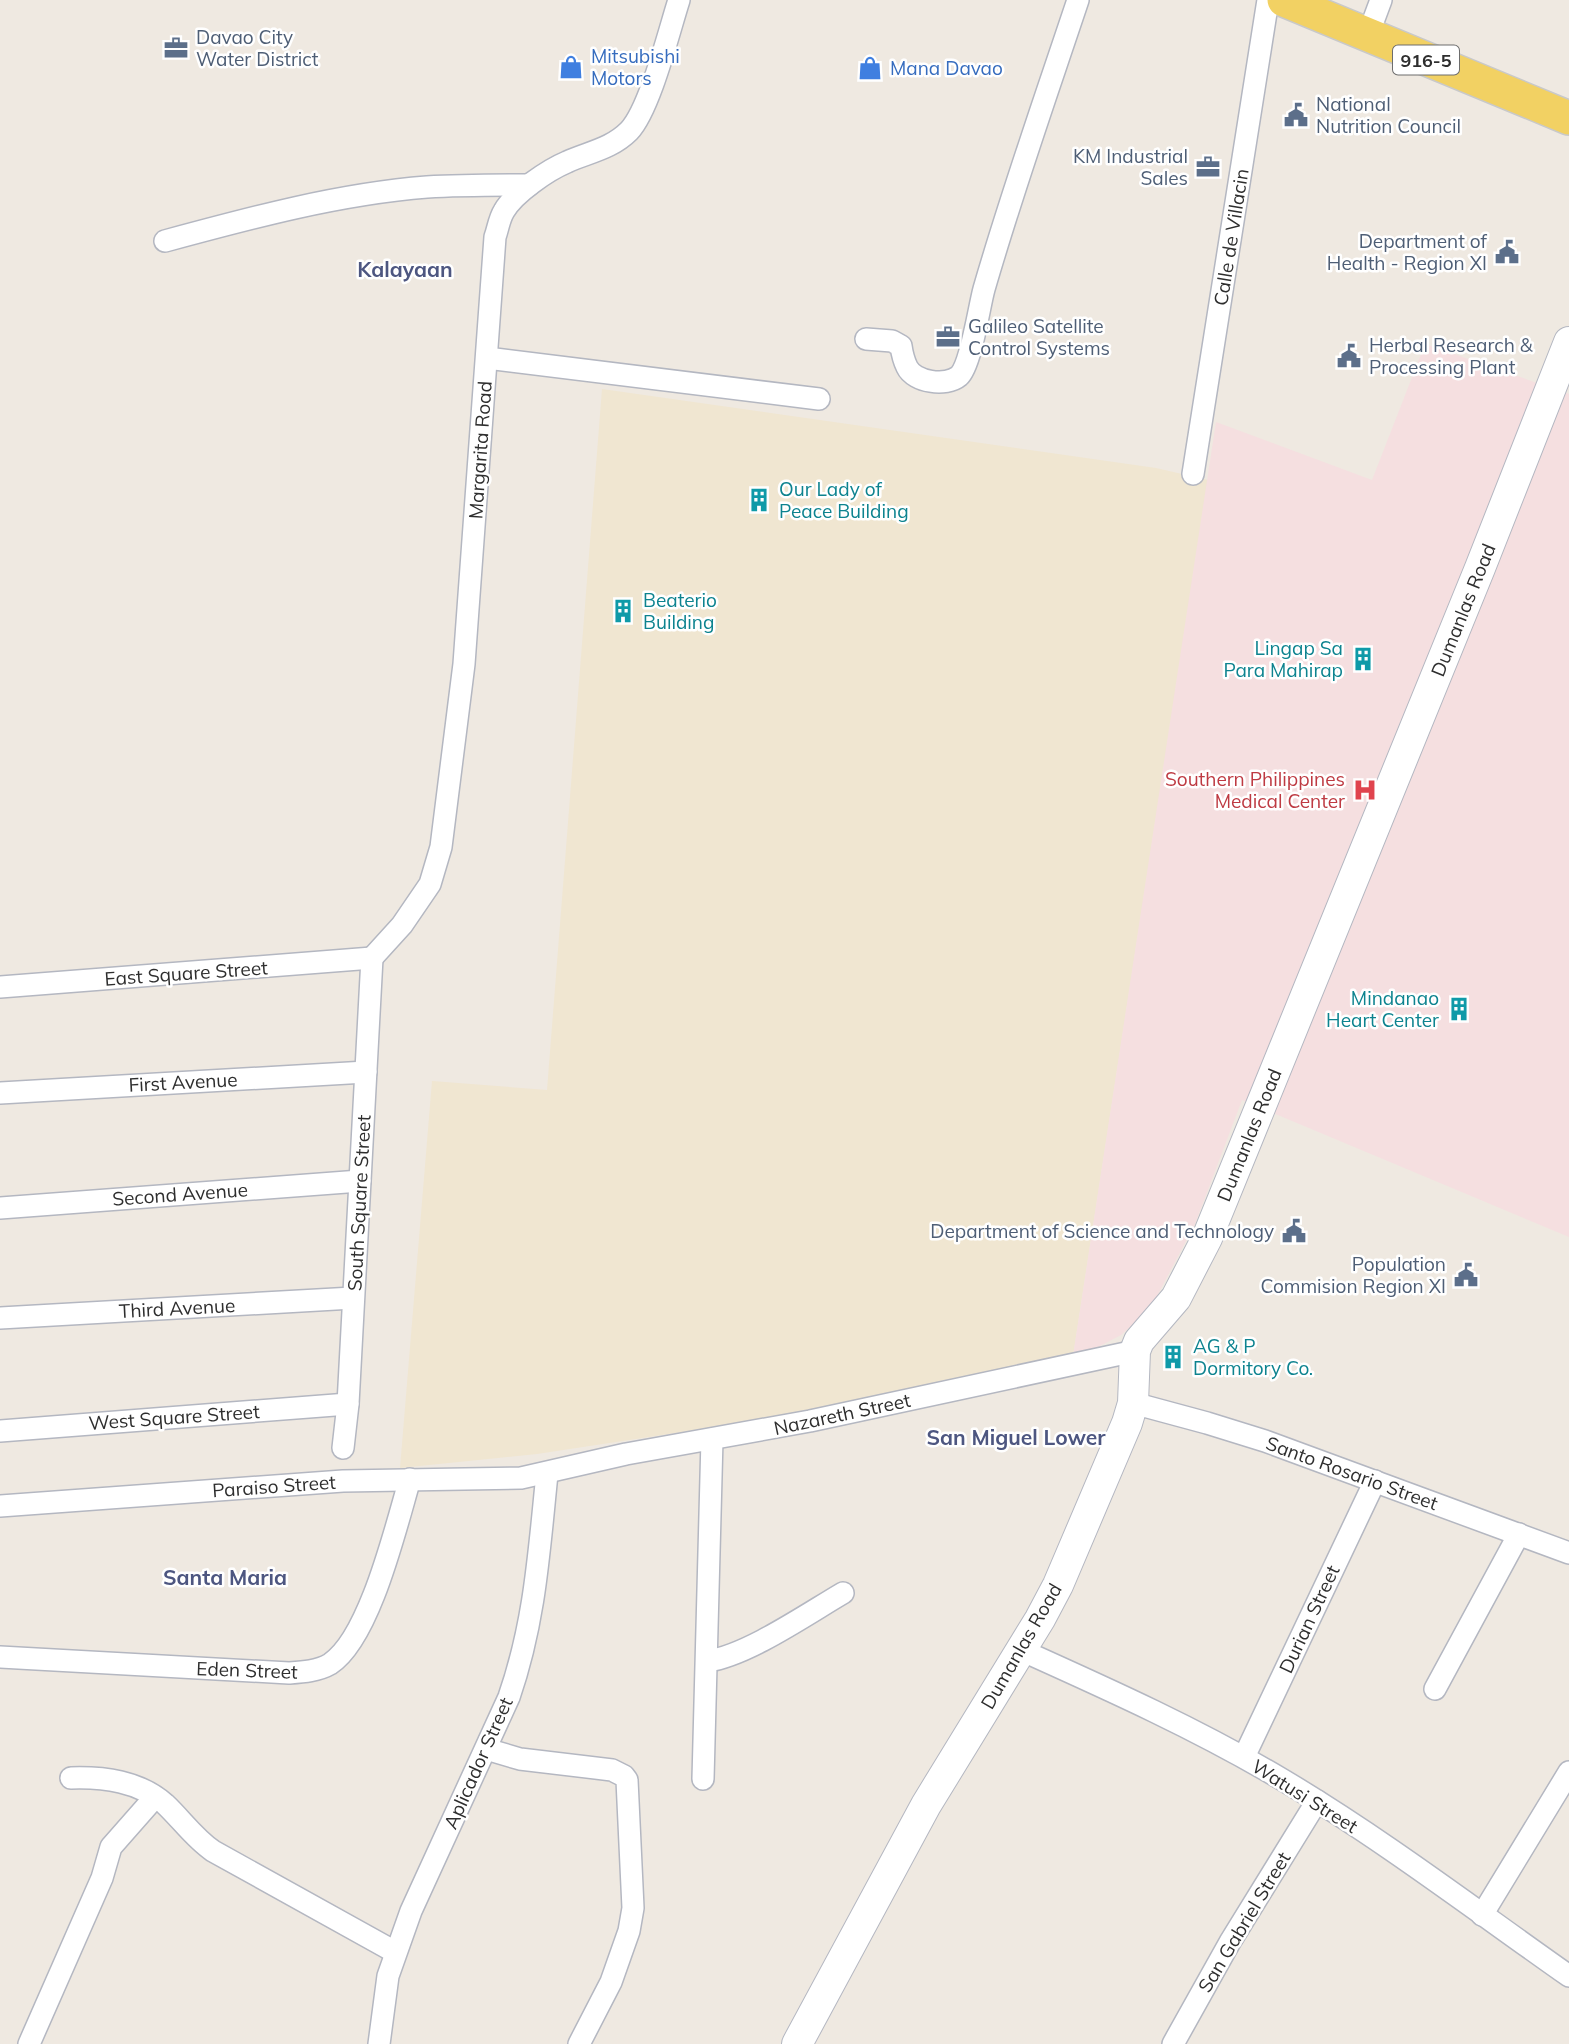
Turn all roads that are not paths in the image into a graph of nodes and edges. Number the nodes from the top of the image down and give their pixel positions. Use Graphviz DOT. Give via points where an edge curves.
graph roads {
  1 [pos="679,0"];
  2 [pos="1078,0"];
  3 [pos="1268,0"];
  4 [pos="1284,0"];
  5 [pos="1381,0"];
  6 [pos="1368,35"];
  7 [pos="1569,118"];
  8 [pos="529,185"];
  9 [pos="164,241"];
  10 [pos="866,339"];
  11 [pos="1569,342"];
  12 [pos="487,358"];
  13 [pos="819,399"];
  14 [pos="1193,474"];
  15 [pos="372,958"];
  16 [pos="0,987"];
  17 [pos="366,1072"];
  18 [pos="0,1093"];
  19 [pos="360,1181"];
  20 [pos="0,1208"];
  21 [pos="354,1298"];
  22 [pos="0,1318"];
  23 [pos="1135,1351"];
  24 [pos="1133,1403"];
  25 [pos="348,1404"];
  26 [pos="0,1431"];
  27 [pos="712,1439"];
  28 [pos="343,1448"];
  29 [pos="547,1474"];
  30 [pos="410,1479"];
  31 [pos="1375,1481"];
  32 [pos="0,1506"];
  33 [pos="1519,1534"];
  34 [pos="1569,1553"];
  35 [pos="843,1593"];
  36 [pos="1021,1650"];
  37 [pos="0,1657"];
  38 [pos="708,1661"];
  39 [pos="1435,1689"];
  40 [pos="486,1749"];
  41 [pos="1244,1758"];
  42 [pos="1569,1772"];
  43 [pos="71,1778"];
  44 [pos="703,1779"];
  45 [pos="155,1797"];
  46 [pos="1317,1801"];
  47 [pos="1482,1915"];
  48 [pos="395,1952"];
  49 [pos="1569,1976"];
  50 [pos="29,2044"];
  51 [pos="379,2044"];
  52 [pos="579,2044"];
  53 [pos="797,2044"];
  54 [pos="1173,2044"];
  1 -- 8 [label="street, Margarita Road" via="656,73 631,129 612,145 564,162"];
  2 -- 10 [label="street" via="960,375 951,381 917,377 907,369 901,346"];
  3 -- 14 [label="street, Calle de Villacin"];
  4 -- 6 [label="main road, 916-5"];
  5 -- 6 [label="street"];
  6 -- 7 [label="main road, 916-5"];
  8 -- 9 [label="street" via="425,187 341,199"];
  8 -- 12 [label="street, Margarita Road" via="504,211 495,237"];
  11 -- 23 [label="main road, Dumanlas Road" via="1208,1238 1175,1298"];
  12 -- 13 [label="street"];
  12 -- 15 [label="street, Margarita Road" via="464,664 441,847 430,884"];
  15 -- 16 [label="street, East Square Street"];
  15 -- 17 [label="street, South Square Street"];
  17 -- 18 [label="street, First Avenue"];
  17 -- 19 [label="street, South Square Street"];
  19 -- 20 [label="street, Second Avenue"];
  19 -- 21 [label="street, South Square Street"];
  21 -- 22 [label="street, Third Avenue"];
  21 -- 25 [label="street, South Square Street"];
  23 -- 24 [label="main road, Dumanlas Road"];
  23 -- 27 [label="street, Nazareth Street"];
  24 -- 31 [label="street, Santo Rosario Street" via="1265,1441"];
  24 -- 36 [label="main road, Dumanlas Road" via="1058,1586"];
  25 -- 26 [label="street, West Square Street"];
  25 -- 28 [label="street, South Square Street"];
  27 -- 29 [label="street, Nazareth Street"];
  27 -- 38 [label="street"];
  29 -- 30 [label="street, Paraiso Street"];
  29 -- 40 [label="street, Aplicador Street" via="526,1642"];
  30 -- 32 [label="street, Paraiso Street"];
  30 -- 37 [label="street, Eden Street" via="362,1625 351,1644 329,1665 289,1673"];
  31 -- 33 [label="street, Santo Rosario Street"];
  31 -- 41 [label="street, Durian Street"];
  33 -- 34 [label="street, Santo Rosario Street"];
  33 -- 39 [label="street"];
  35 -- 38 [label="street" via="779,1631"];
  36 -- 41 [label="street, Watusi Street" via="1183,1724"];
  36 -- 53 [label="main road, Dumanlas Road" via="899,1853"];
  38 -- 44 [label="street"];
  40 -- 48 [label="street, Aplicador Street"];
  40 -- 52 [label="street" via="520,1759 612,1770 627,1780 633,1908 629,1931 611,1982"];
  41 -- 46 [label="street, Watusi Street"];
  42 -- 47 [label="street"];
  43 -- 45 [label="street" via="109,1779"];
  45 -- 48 [label="street" via="199,1842"];
  45 -- 50 [label="street" via="111,1847 102,1878"];
  46 -- 47 [label="street, Watusi Street"];
  46 -- 54 [label="street, San Gabriel Street"];
  47 -- 49 [label="street, Watusi Street"];
  48 -- 51 [label="street, Aplicador Street"];
}
